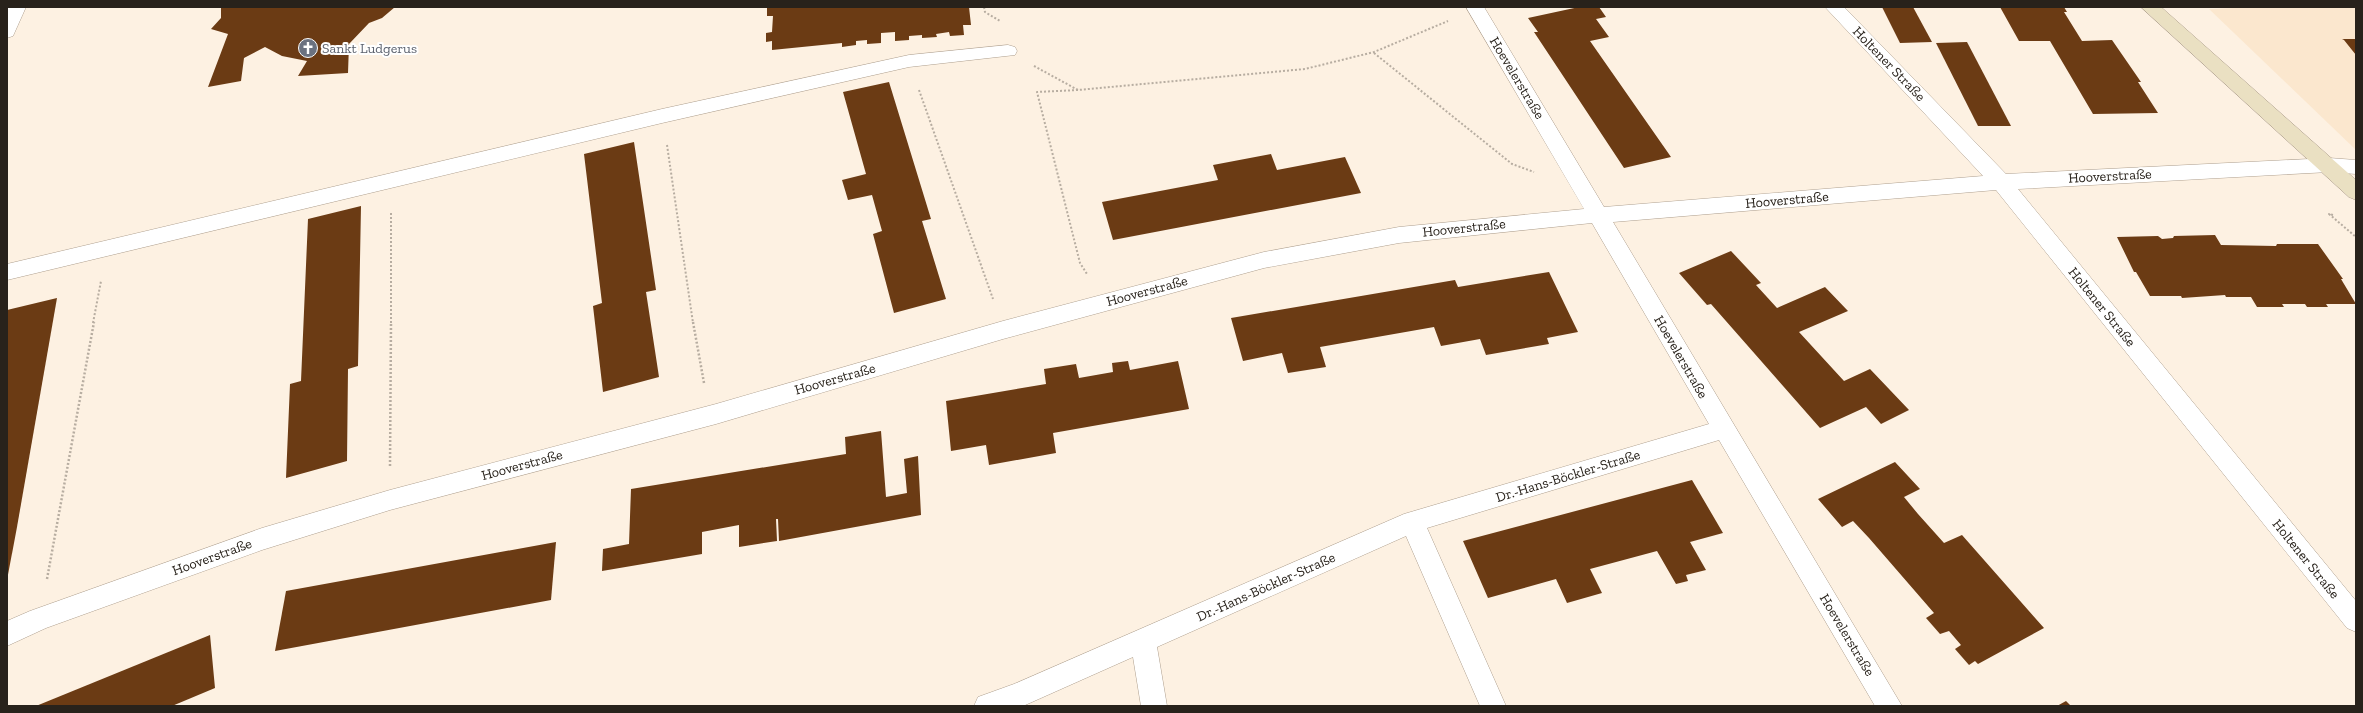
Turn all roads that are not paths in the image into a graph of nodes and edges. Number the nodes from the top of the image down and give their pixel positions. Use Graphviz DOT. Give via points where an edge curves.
graph roads {
  1 [pos="17,7"];
  2 [pos="1475,7"];
  3 [pos="1834,7"];
  4 [pos="2150,7"];
  5 [pos="7,32"];
  6 [pos="1008,51"];
  7 [pos="2329,165"];
  8 [pos="2356,167"];
  9 [pos="2001,182"];
  10 [pos="2356,192"];
  11 [pos="1599,215"];
  12 [pos="7,272"];
  13 [pos="1724,429"];
  14 [pos="1412,522"];
  15 [pos="2356,620"];
  16 [pos="7,634"];
  17 [pos="1143,642"];
  18 [pos="987,706"];
  19 [pos="1154,706"];
  20 [pos="1493,706"];
  21 [pos="1889,706"];
  1 -- 5 [label="street"];
  2 -- 11 [label="street, Hoevelerstraße"];
  3 -- 9 [label="street, Holtener Straße"];
  4 -- 7 [label="street"];
  6 -- 12 [label="street" via="909,62 662,116"];
  7 -- 8 [label="street"];
  7 -- 9 [label="street, Hooverstraße"];
  7 -- 10 [label="street"];
  9 -- 11 [label="street, Hooverstraße"];
  9 -- 15 [label="street, Holtener Straße"];
  11 -- 13 [label="street, Hoevelerstraße"];
  11 -- 16 [label="street, Hooverstraße" via="1399,235 1264,260 1103,302 716,414 390,500 262,539 40,619"];
  13 -- 14 [label="street, Dr.-Hans-Böckler-Straße"];
  13 -- 21 [label="street, Hoevelerstraße"];
  14 -- 17 [label="street, Dr.-Hans-Böckler-Straße"];
  14 -- 20 [label="street"];
  17 -- 18 [label="street, Dr.-Hans-Böckler-Straße" via="1018,696"];
  17 -- 19 [label="street"];
}
